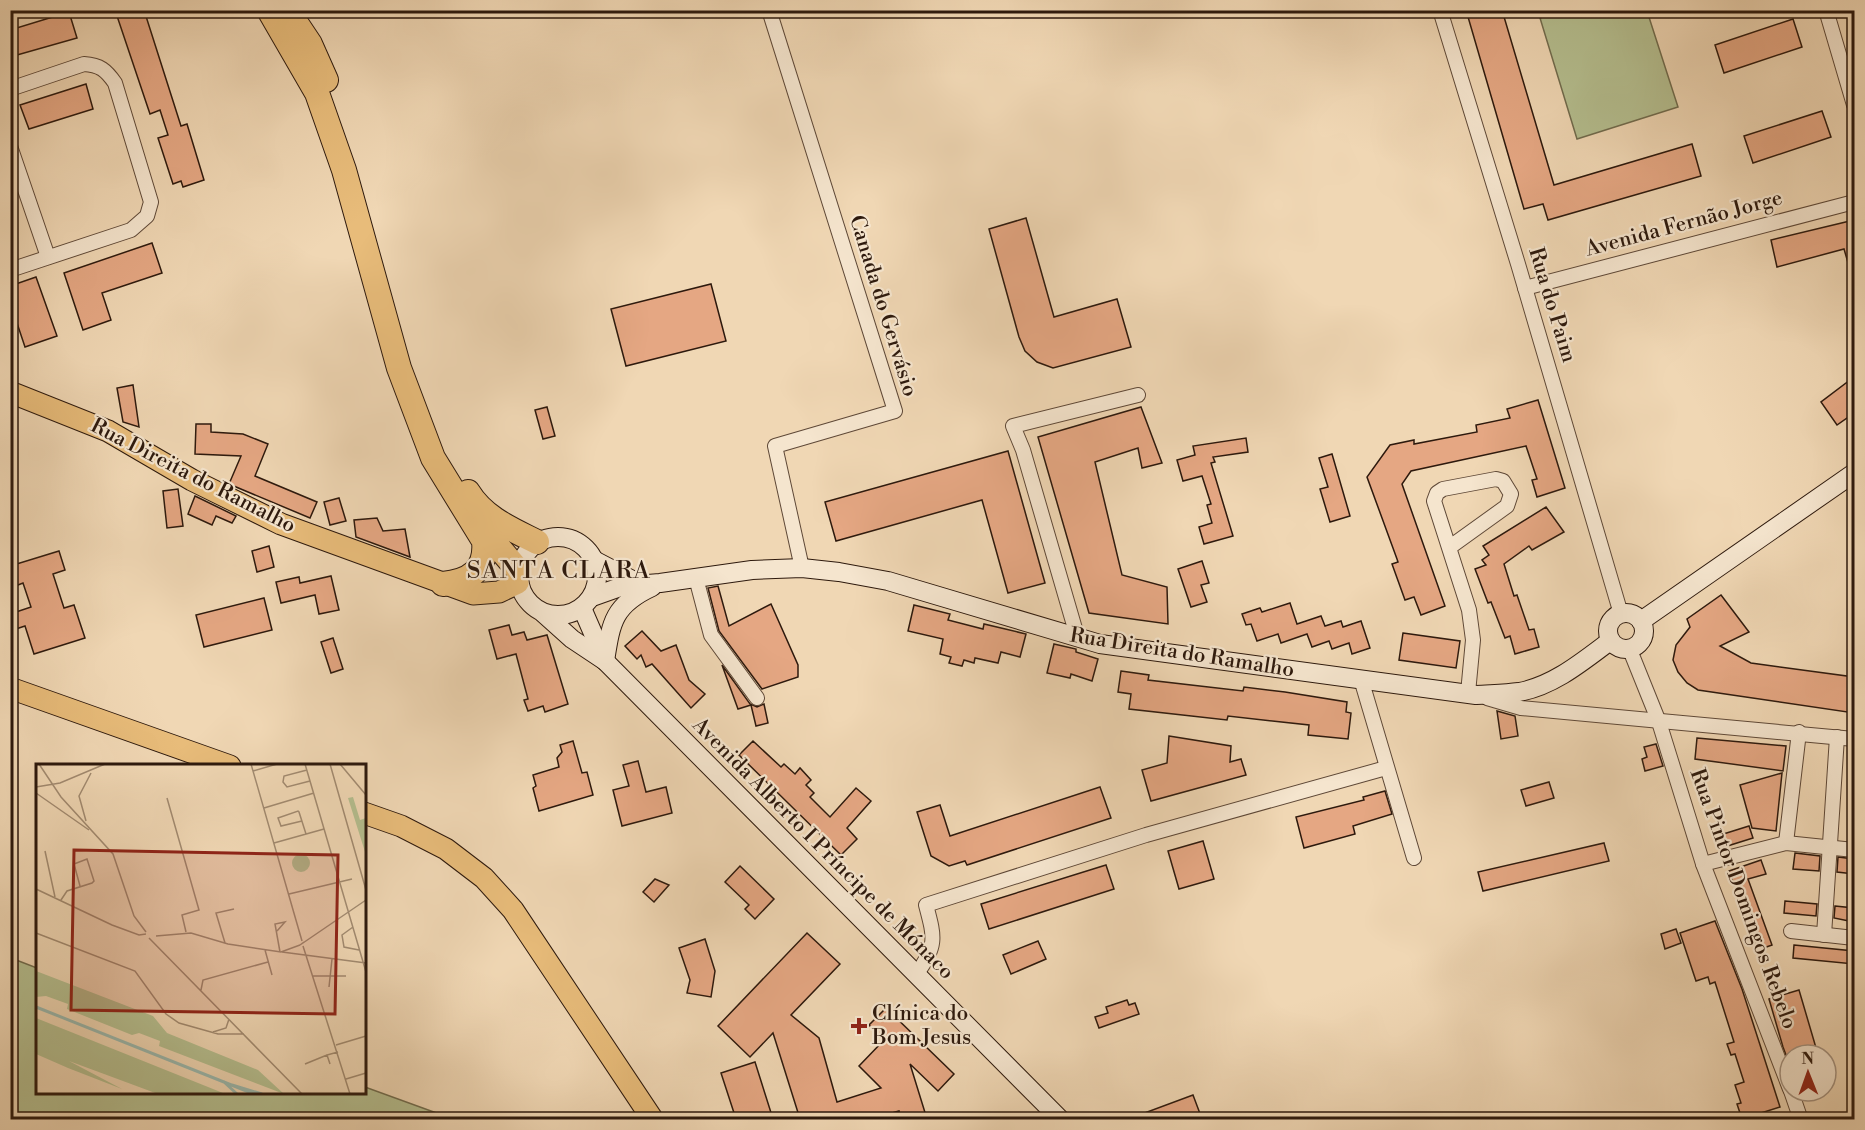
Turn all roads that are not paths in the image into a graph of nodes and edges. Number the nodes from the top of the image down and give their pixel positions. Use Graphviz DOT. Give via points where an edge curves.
graph roads {
  1 [pos="269,10"];
  2 [pos="287,10"];
  3 [pos="769,10"];
  4 [pos="1440,10"];
  5 [pos="1826,10"];
  6 [pos="10,88"];
  7 [pos="1854,105"];
  8 [pos="10,146"];
  9 [pos="1854,202"];
  10 [pos="48,257"];
  11 [pos="10,270"];
  12 [pos="1525,288"];
  13 [pos="10,392"];
  14 [pos="1138,395"];
  15 [pos="1854,473"];
  16 [pos="467,512"];
  17 [pos="537,542"];
  18 [pos="1450,547"];
  19 [pos="594,560"];
  20 [pos="802,568"];
  21 [pos="518,576"];
  22 [pos="696,578"];
  23 [pos="660,583"];
  24 [pos="443,584"];
  25 [pos="640,584"];
  26 [pos="587,602"];
  27 [pos="543,613"];
  28 [pos="1621,614"];
  29 [pos="1641,621"];
  30 [pos="1078,639"];
  31 [pos="1610,641"];
  32 [pos="1630,650"];
  33 [pos="605,661"];
  34 [pos="1361,679"];
  35 [pos="10,688"];
  36 [pos="1472,694"];
  37 [pos="757,698"];
  38 [pos="1659,722"];
  39 [pos="1799,732"];
  40 [pos="1837,737"];
  41 [pos="1854,739"];
  42 [pos="227,764"];
  43 [pos="1386,768"];
  44 [pos="366,814"];
  45 [pos="1786,843"];
  46 [pos="1830,848"];
  47 [pos="1854,850"];
  48 [pos="1414,858"];
  49 [pos="1703,864"];
  50 [pos="1791,931"];
  51 [pos="1824,935"];
  52 [pos="1854,938"];
  53 [pos="916,975"];
  54 [pos="1778,1059"];
  55 [pos="1795,1103"];
  56 [pos="652,1119"];
  57 [pos="1061,1119"];
  58 [pos="1801,1119"];
  1 -- 16 [label="highway" via="317,93 344,170 410,397 433,458"];
  2 -- 17 [label="highway" via="310,44 343,116 445,455 475,503 495,520"];
  3 -- 20 [label="street, Canada do Gervásio" via="895,411 775,446"];
  4 -- 12 [label="street, Rua do Paim"];
  5 -- 7 [label="street"];
  6 -- 10 [label="street" via="84,64 107,72 115,83 148,188 151,202 140,224"];
  8 -- 10 [label="street"];
  9 -- 12 [label="street, Avenida Fernão Jorge"];
  10 -- 11 [label="street"];
  12 -- 28 [label="street, Rua do Paim"];
  13 -- 24 [label="main road, Rua Direita do Ramalho" via="108,431 192,480 281,524"];
  14 -- 30 [label="street" via="1013,426"];
  15 -- 29 [label="main road"];
  16 -- 21 [label="highway"];
  16 -- 24 [label="highway" via="484,541 483,561 473,576"];
  17 -- 19 [label="main road" via="562,537 575,541"];
  17 -- 21 [label="main road" via="522,559"];
  18 -- 18 [label="street" via="1435,508 1437,493 1496,479 1503,481 1511,494 1507,506"];
  18 -- 36 [label="street" via="1473,640"];
  19 -- 25 [label="main road"];
  19 -- 26 [label="main road" via="597,579"];
  20 -- 22 [label="main road, Rua Direita do Ramalho"];
  20 -- 30 [label="main road, Rua Direita do Ramalho" via="888,581"];
  21 -- 24 [label="main road, Rua Direita do Ramalho" via="499,592 485,595"];
  21 -- 27 [label="main road" via="527,601"];
  22 -- 23 [label="main road, Rua Direita do Ramalho"];
  22 -- 37 [label="street" via="711,635"];
  23 -- 25 [label="main road, Rua Direita do Ramalho"];
  23 -- 33 [label="main road" via="635,595 618,611"];
  25 -- 26 [label="main road, Rua Direita do Ramalho" via="615,588"];
  26 -- 27 [label="main road" via="570,614"];
  26 -- 33 [label="main road, Avenida Alberto I Príncipe de Mónaco"];
  27 -- 33 [label="main road, Avenida Alberto I Príncipe de Mónaco"];
  28 -- 29 [label="main road" via="1636,616"];
  28 -- 31 [label="main road" via="1608,625"];
  29 -- 32 [label="main road" via="1643,638"];
  30 -- 34 [label="main road, Rua Direita do Ramalho"];
  31 -- 32 [label="main road" via="1619,649"];
  31 -- 36 [label="main road" via="1546,683 1519,692"];
  32 -- 38 [label="street, Rua Pintor Domingos Rebelo"];
  33 -- 53 [label="main road, Avenida Alberto I Príncipe de Mónaco"];
  34 -- 36 [label="main road, Rua Direita do Ramalho"];
  34 -- 43 [label="street"];
  35 -- 42 [label="main road"];
  36 -- 38 [label="street, Rua Direita do Ramalho" via="1521,708"];
  38 -- 39 [label="street, Rua Direita do Ramalho"];
  38 -- 49 [label="street, Rua Pintor Domingos Rebelo"];
  39 -- 40 [label="street, Rua Direita do Ramalho"];
  39 -- 45 [label="street"];
  40 -- 41 [label="street, Rua Direita do Ramalho"];
  40 -- 46 [label="street"];
  43 -- 48 [label="street"];
  43 -- 53 [label="street" via="1146,835 926,904 935,937 933,948"];
  44 -- 56 [label="main road" via="446,849 483,878 513,910"];
  45 -- 46 [label="street"];
  45 -- 49 [label="street"];
  46 -- 47 [label="street"];
  46 -- 51 [label="street"];
  49 -- 54 [label="street, Rua Pintor Domingos Rebelo"];
  50 -- 51 [label="street"];
  51 -- 52 [label="street"];
  53 -- 57 [label="main road, Avenida Alberto I Príncipe de Mónaco"];
  55 -- 58 [label="street, Rua Pintor Domingos Rebelo"];
}
